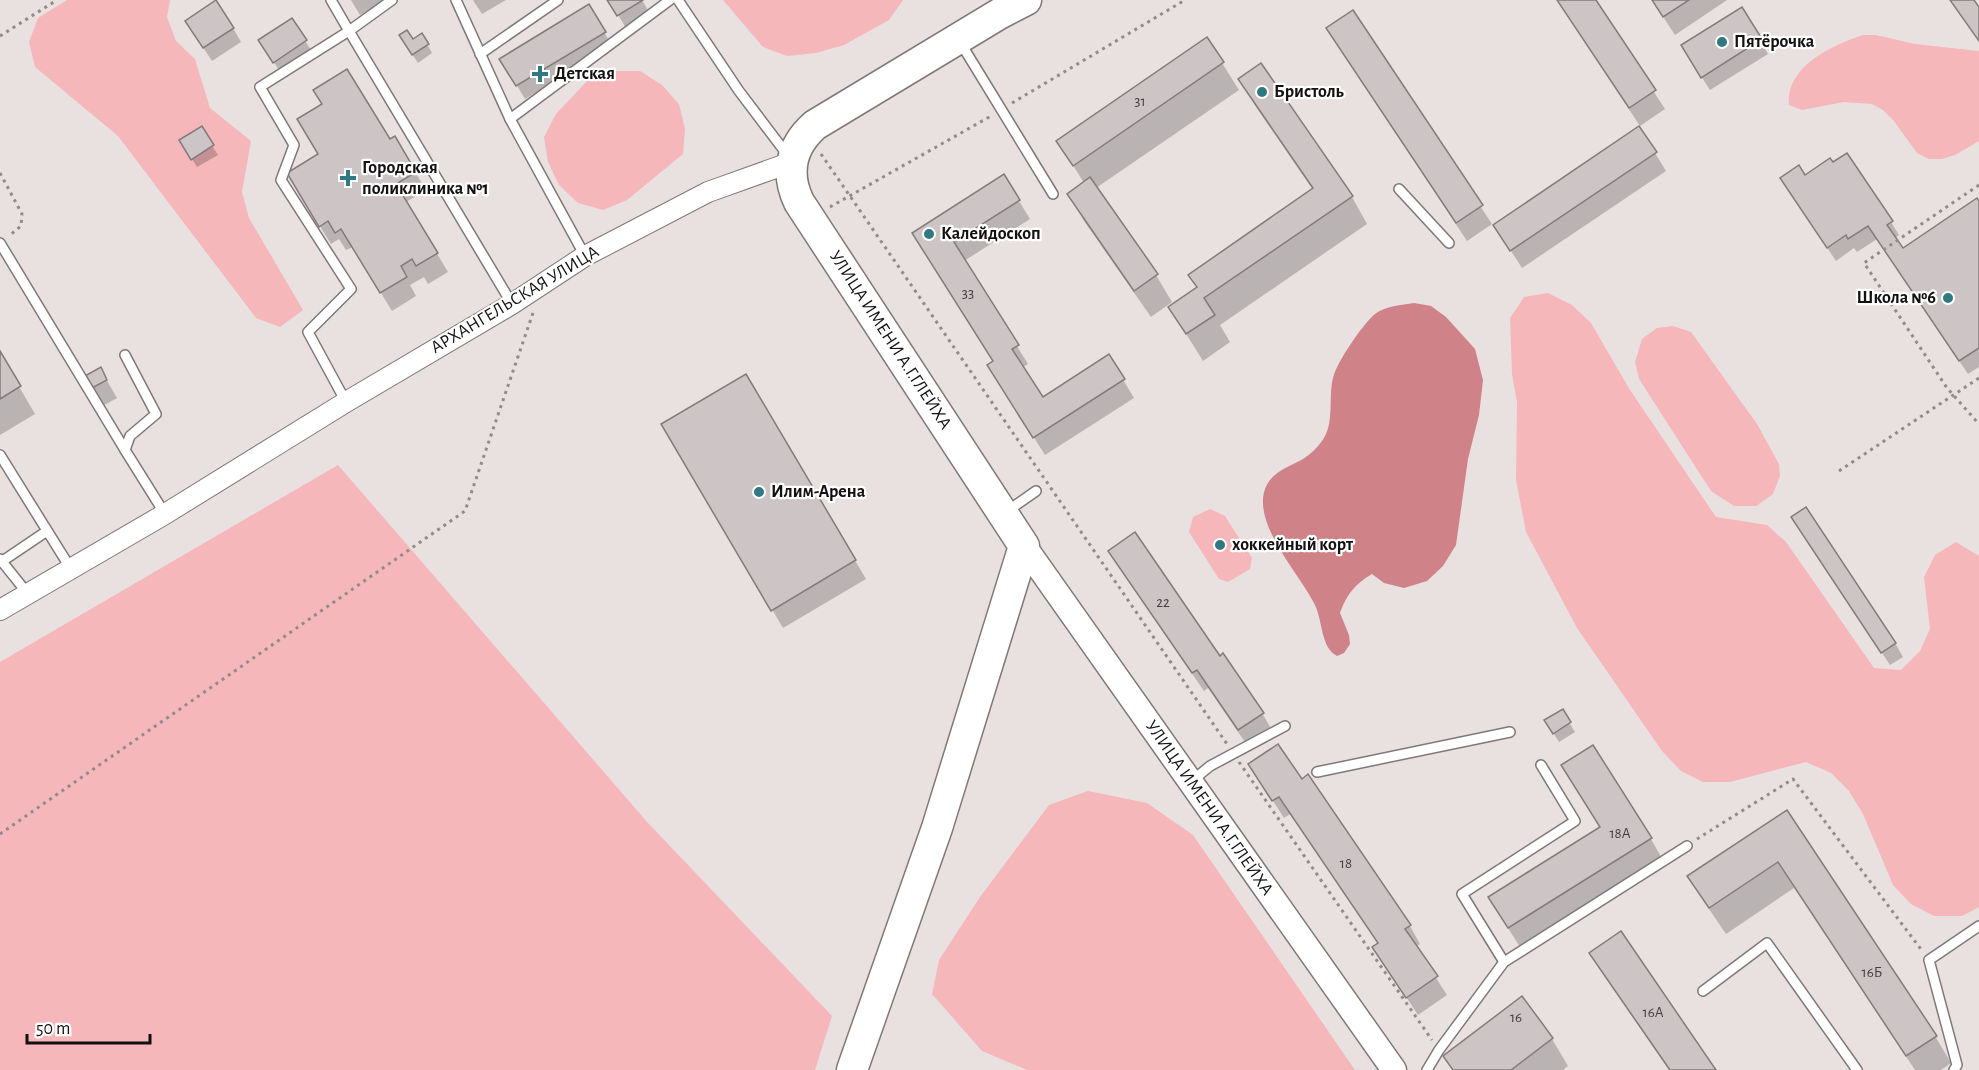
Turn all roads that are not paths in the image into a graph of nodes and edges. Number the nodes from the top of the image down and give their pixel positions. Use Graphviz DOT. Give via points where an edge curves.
graph roads {
  1 [pos="331,0"];
  2 [pos="392,0"];
  3 [pos="456,0"];
  4 [pos="558,0"];
  5 [pos="670,0"];
  6 [pos="678,0"];
  7 [pos="1026,0"];
  8 [pos="995,7"];
  9 [pos="350,31"];
  10 [pos="959,40"];
  11 [pos="480,54"];
  12 [pos="510,119"];
  13 [pos="792,162"];
  14 [pos="1399,189"];
  15 [pos="1053,194"];
  16 [pos="3,240"];
  17 [pos="1449,243"];
  18 [pos="585,256"];
  19 [pos="512,304"];
  20 [pos="125,355"];
  21 [pos="346,402"];
  22 [pos="125,450"];
  23 [pos="0,455"];
  24 [pos="1036,491"];
  25 [pos="1003,513"];
  26 [pos="165,514"];
  27 [pos="47,531"];
  28 [pos="1024,546"];
  29 [pos="1,560"];
  30 [pos="70,569"];
  31 [pos="28,594"];
  32 [pos="0,610"];
  33 [pos="1285,726"];
  34 [pos="1510,732"];
  35 [pos="1541,765"];
  36 [pos="1317,772"];
  37 [pos="1190,782"];
  38 [pos="1687,846"];
  39 [pos="1979,926"];
  40 [pos="1504,962"];
  41 [pos="1704,991"];
  42 [pos="852,1070"];
  43 [pos="1394,1070"];
  44 [pos="1427,1070"];
  45 [pos="1857,1070"];
  46 [pos="1954,1070"];
  1 -- 9 [label="lane"];
  2 -- 9 [label="lane"];
  3 -- 11 [label="lane"];
  4 -- 11 [label="lane"];
  5 -- 12 [label="lane"];
  6 -- 13 [label="lane"];
  7 -- 8 [label="main road"];
  8 -- 10 [label="main road"];
  9 -- 19 [label="lane"];
  9 -- 21 [label="lane" via="260,87 294,145 280,180 351,289 308,332"];
  10 -- 13 [label="main road" via="815,125 799,142"];
  10 -- 15 [label="lane"];
  11 -- 12 [label="lane"];
  12 -- 18 [label="lane"];
  13 -- 18 [label="street, АРХАНГЕЛЬСКАЯ УЛИЦА" via="708,192"];
  13 -- 25 [label="main road, УЛИЦА ИМЕНИ А.Г.ГЛЕЙХА" via="792,184 799,202"];
  14 -- 17 [label="lane"];
  16 -- 22 [label="lane"];
  18 -- 19 [label="street, АРХАНГЕЛЬСКАЯ УЛИЦА"];
  19 -- 21 [label="street, АРХАНГЕЛЬСКАЯ УЛИЦА"];
  20 -- 22 [label="lane" via="156,414 130,436"];
  21 -- 26 [label="street, АРХАНГЕЛЬСКАЯ УЛИЦА"];
  22 -- 26 [label="lane"];
  23 -- 27 [label="lane"];
  24 -- 25 [label="lane"];
  25 -- 28 [label="main road, УЛИЦА ИМЕНИ А.Г.ГЛЕЙХА"];
  26 -- 30 [label="street, АРХАНГЕЛЬСКАЯ УЛИЦА"];
  27 -- 29 [label="lane"];
  27 -- 30 [label="lane"];
  28 -- 37 [label="street, УЛИЦА ИМЕНИ А.Г.ГЛЕЙХА"];
  28 -- 42 [label="main road" via="937,828"];
  29 -- 31 [label="lane"];
  30 -- 31 [label="street, АРХАНГЕЛЬСКАЯ УЛИЦА"];
  31 -- 32 [label="street, АРХАНГЕЛЬСКАЯ УЛИЦА"];
  33 -- 37 [label="lane" via="1210,766"];
  34 -- 36 [label="lane"];
  35 -- 40 [label="lane" via="1575,821 1462,894"];
  37 -- 43 [label="street, УЛИЦА ИМЕНИ А.Г.ГЛЕЙХА"];
  38 -- 40 [label="lane"];
  39 -- 46 [label="lane" via="1929,960 1957,1065"];
  40 -- 44 [label="lane"];
  41 -- 45 [label="lane" via="1767,943"];
}
